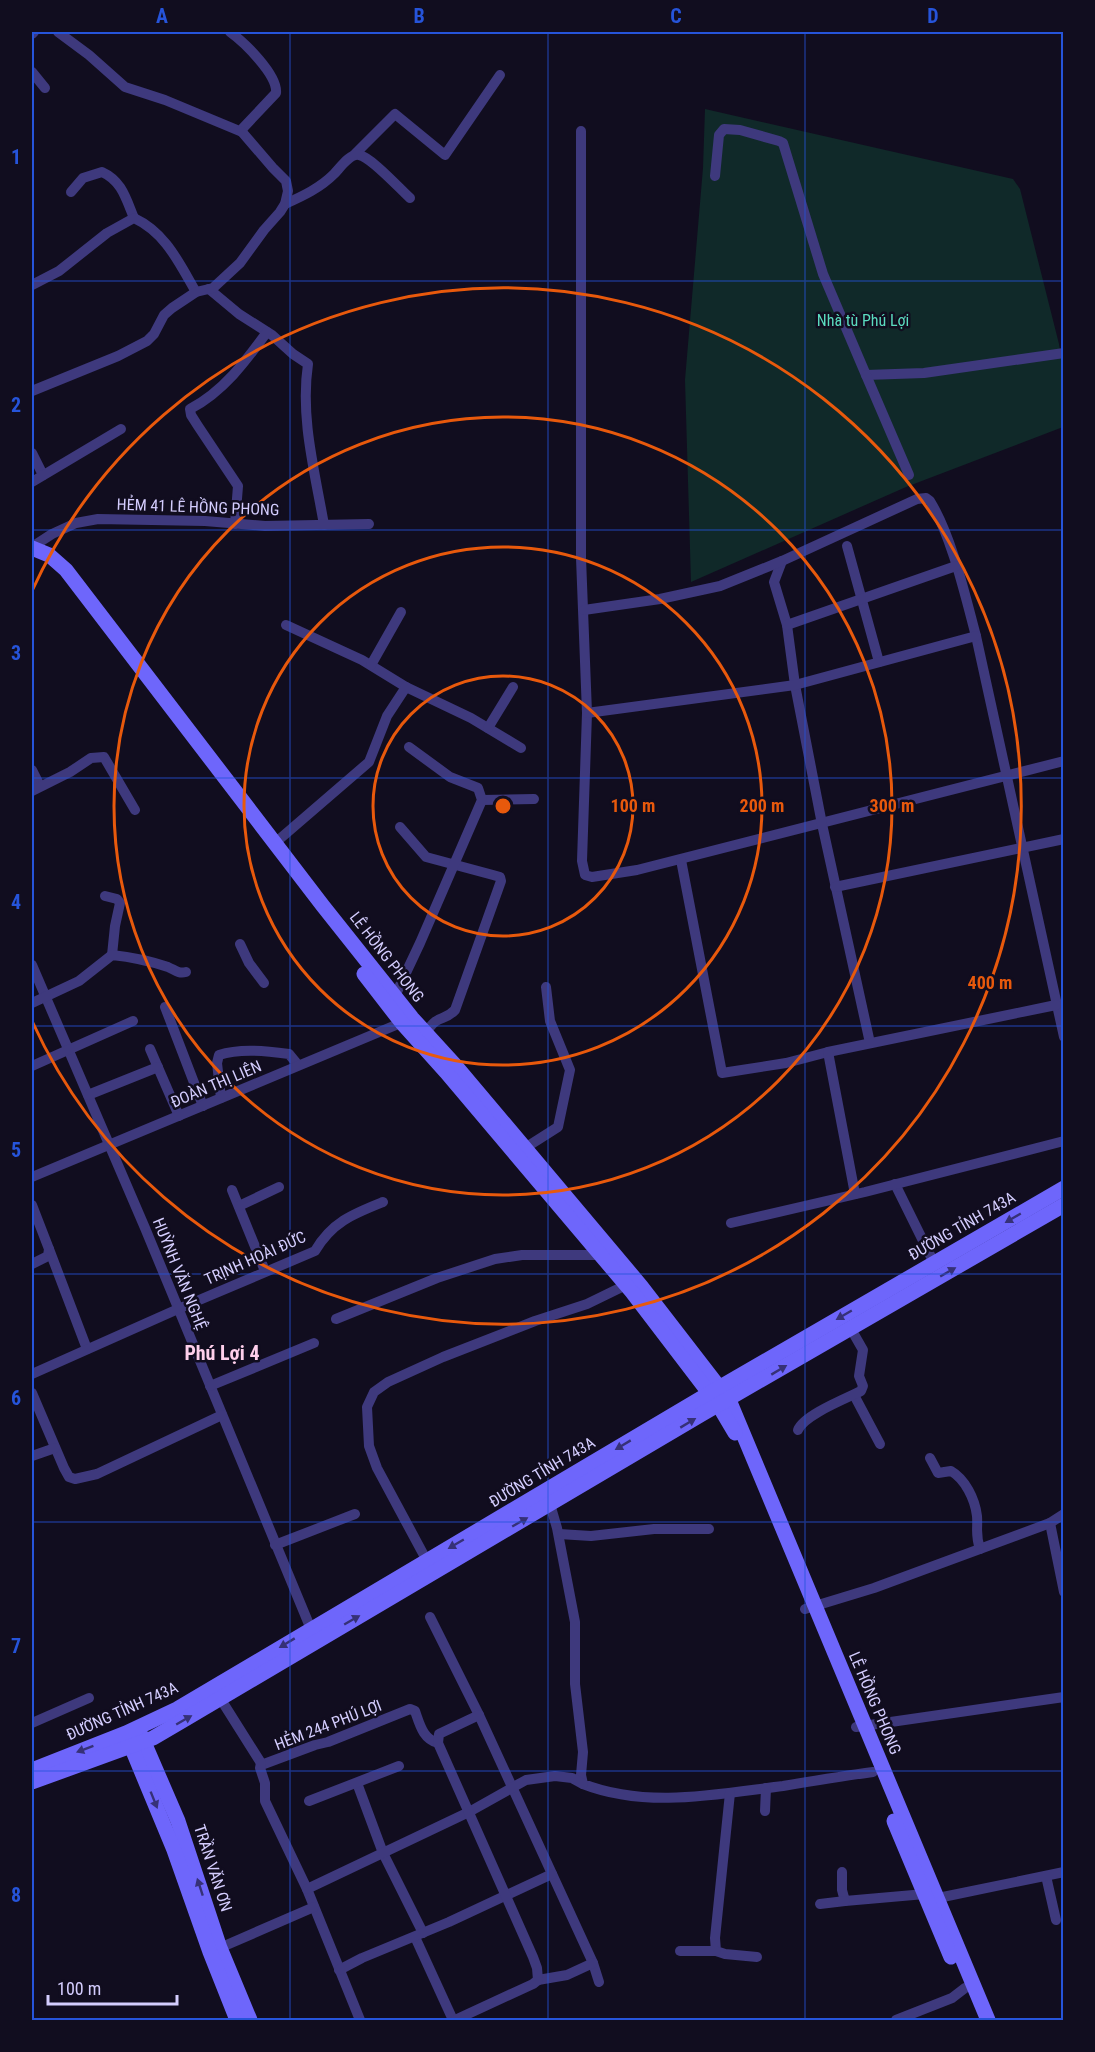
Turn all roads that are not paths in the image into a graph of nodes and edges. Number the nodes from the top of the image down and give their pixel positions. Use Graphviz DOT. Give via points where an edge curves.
graph roads {
  1 [pos="58,32"];
  2 [pos="230,32"];
  3 [pos="32,72"];
  4 [pos="500,75"];
  5 [pos="45,88"];
  6 [pos="581,131"];
  7 [pos="242,132"];
  8 [pos="355,154"];
  9 [pos="715,176"];
  10 [pos="71,192"];
  11 [pos="410,198"];
  12 [pos="285,204"];
  13 [pos="134,218"];
  14 [pos="32,285"];
  15 [pos="209,289"];
  16 [pos="196,292"];
  17 [pos="267,332"];
  18 [pos="1064,353"];
  19 [pos="866,375"];
  20 [pos="32,391"];
  21 [pos="121,429"];
  22 [pos="32,453"];
  23 [pos="43,475"];
  24 [pos="909,475"];
  25 [pos="32,482"];
  26 [pos="235,524"];
  27 [pos="369,524"];
  28 [pos="324,525"];
  29 [pos="847,546"];
  30 [pos="32,547"];
  31 [pos="32,557"];
  32 [pos="782,561"];
  33 [pos="956,566"];
  34 [pos="861,599"];
  35 [pos="584,610"];
  36 [pos="401,612"];
  37 [pos="286,625"];
  38 [pos="786,625"];
  39 [pos="976,636"];
  40 [pos="879,662"];
  41 [pos="371,665"];
  42 [pos="795,685"];
  43 [pos="406,687"];
  44 [pos="513,687"];
  45 [pos="587,713"];
  46 [pos="488,728"];
  47 [pos="409,747"];
  48 [pos="521,748"];
  49 [pos="1064,761"];
  50 [pos="32,770"];
  51 [pos="1007,775"];
  52 [pos="36,788"];
  53 [pos="534,799"];
  54 [pos="482,800"];
  55 [pos="135,810"];
  56 [pos="822,824"];
  57 [pos="400,827"];
  58 [pos="1064,839"];
  59 [pos="275,843"];
  60 [pos="1022,847"];
  61 [pos="681,860"];
  62 [pos="454,866"];
  63 [pos="835,887"];
  64 [pos="105,896"];
  65 [pos="240,944"];
  66 [pos="112,955"];
  67 [pos="32,965"];
  68 [pos="186,972"];
  69 [pos="264,983"];
  70 [pos="546,987"];
  71 [pos="45,996"];
  72 [pos="394,996"];
  73 [pos="32,1003"];
  74 [pos="1056,1005"];
  75 [pos="165,1007"];
  76 [pos="407,1020"];
  77 [pos="133,1021"];
  78 [pos="426,1033"];
  79 [pos="1064,1037"];
  80 [pos="870,1043"];
  81 [pos="68,1049"];
  82 [pos="150,1050"];
  83 [pos="828,1052"];
  84 [pos="298,1065"];
  85 [pos="32,1066"];
  86 [pos="158,1067"];
  87 [pos="88,1095"];
  88 [pos="221,1098"];
  89 [pos="203,1106"];
  90 [pos="179,1116"];
  91 [pos="1064,1141"];
  92 [pos="110,1145"];
  93 [pos="525,1148"];
  94 [pos="32,1177"];
  95 [pos="895,1184"];
  96 [pos="279,1187"];
  97 [pos="1064,1188"];
  98 [pos="232,1190"];
  99 [pos="855,1194"];
  100 [pos="383,1202"];
  101 [pos="32,1205"];
  102 [pos="1064,1205"];
  103 [pos="239,1206"];
  104 [pos="731,1223"];
  105 [pos="994,1237"];
  106 [pos="49,1249"];
  107 [pos="601,1255"];
  108 [pos="934,1263"];
  109 [pos="32,1264"];
  110 [pos="265,1271"];
  111 [pos="626,1285"];
  112 [pos="893,1296"];
  113 [pos="178,1309"];
  114 [pos="336,1319"];
  115 [pos="851,1329"];
  116 [pos="314,1343"];
  117 [pos="87,1349"];
  118 [pos="32,1374"];
  119 [pos="210,1386"];
  120 [pos="32,1393"];
  121 [pos="854,1395"];
  122 [pos="720,1397"];
  123 [pos="222,1415"];
  124 [pos="798,1430"];
  125 [pos="880,1444"];
  126 [pos="55,1448"];
  127 [pos="32,1456"];
  128 [pos="930,1458"];
  129 [pos="550,1504"];
  130 [pos="355,1514"];
  131 [pos="1064,1514"];
  132 [pos="1050,1523"];
  133 [pos="709,1529"];
  134 [pos="559,1534"];
  135 [pos="275,1545"];
  136 [pos="980,1549"];
  137 [pos="427,1561"];
  138 [pos="1064,1592"];
  139 [pos="810,1608"];
  140 [pos="430,1617"];
  141 [pos="313,1635"];
  142 [pos="1064,1697"];
  143 [pos="89,1698"];
  144 [pos="220,1698"];
  145 [pos="479,1715"];
  146 [pos="32,1723"];
  147 [pos="860,1727"];
  148 [pos="135,1737"];
  149 [pos="438,1743"];
  150 [pos="261,1763"];
  151 [pos="399,1766"];
  152 [pos="32,1770"];
  153 [pos="873,1772"];
  154 [pos="32,1782"];
  155 [pos="357,1783"];
  156 [pos="584,1784"];
  157 [pos="512,1788"];
  158 [pos="766,1788"];
  159 [pos="730,1793"];
  160 [pos="309,1801"];
  161 [pos="765,1811"];
  162 [pos="469,1812"];
  163 [pos="383,1853"];
  164 [pos="842,1872"];
  165 [pos="1064,1872"];
  166 [pos="552,1874"];
  167 [pos="1046,1876"];
  168 [pos="307,1888"];
  169 [pos="505,1896"];
  170 [pos="931,1896"];
  171 [pos="845,1901"];
  172 [pos="820,1904"];
  173 [pos="314,1907"];
  174 [pos="1056,1920"];
  175 [pos="419,1935"];
  176 [pos="215,1950"];
  177 [pos="716,1950"];
  178 [pos="680,1951"];
  179 [pos="757,1958"];
  180 [pos="593,1963"];
  181 [pos="339,1970"];
  182 [pos="538,1980"];
  183 [pos="599,1982"];
  184 [pos="965,1988"];
  185 [pos="237,2020"];
  186 [pos="250,2020"];
  187 [pos="360,2020"];
  188 [pos="454,2020"];
  189 [pos="896,2020"];
  190 [pos="978,2020"];
  191 [pos="988,2020"];
  1 -- 7 [label="street" via="125,87"];
  2 -- 7 [label="street" via="277,86 276,93"];
  3 -- 5 [label="street"];
  4 -- 8 [label="street" via="445,155 394,114"];
  6 -- 35 [label="street"];
  7 -- 12 [label="street" via="286,180"];
  8 -- 11 [label="street" via="367,158"];
  8 -- 12 [label="street" via="308,194"];
  9 -- 19 [label="street" via="719,135 724,129 782,142 823,274"];
  10 -- 13 [label="street" via="83,178 102,172 112,176 120,184"];
  12 -- 15 [label="street" via="240,263"];
  13 -- 14 [label="street" via="107,233 59,272"];
  13 -- 16 [label="street" via="150,226 169,246"];
  15 -- 16 [label="street"];
  15 -- 17 [label="street"];
  16 -- 20 [label="street" via="164,315 153,334 137,347"];
  17 -- 26 [label="street" via="238,370 190,409 238,486"];
  17 -- 28 [label="street" via="308,364 306,426"];
  18 -- 19 [label="street" via="924,372"];
  19 -- 24 [label="street"];
  21 -- 23 [label="street"];
  22 -- 23 [label="street"];
  23 -- 25 [label="street"];
  26 -- 28 [label="street, HẺM 41 LÊ HỒNG PHONG"];
  26 -- 30 [label="street, HẺM 41 LÊ HỒNG PHONG" via="98,519 75,523"];
  27 -- 28 [label="street, HẺM 41 LÊ HỒNG PHONG"];
  29 -- 34 [label="street"];
  30 -- 59 [label="street, LÊ HỒNG PHONG" via="66,570"];
  31 -- 76 [label="street, LÊ HỒNG PHONG" via="59,577"];
  32 -- 33 [label="street" via="926,498"];
  32 -- 35 [label="street" via="720,586"];
  32 -- 38 [label="street" via="774,582"];
  33 -- 34 [label="street"];
  33 -- 39 [label="street"];
  34 -- 38 [label="street"];
  34 -- 40 [label="street"];
  35 -- 45 [label="street"];
  36 -- 41 [label="street"];
  37 -- 41 [label="street"];
  38 -- 42 [label="street"];
  39 -- 40 [label="street"];
  39 -- 51 [label="street"];
  40 -- 42 [label="street"];
  41 -- 43 [label="street"];
  42 -- 45 [label="street"];
  42 -- 56 [label="street"];
  43 -- 46 [label="street"];
  43 -- 59 [label="street" via="387,716 369,762"];
  44 -- 46 [label="street"];
  45 -- 61 [label="street" via="584,874 592,878"];
  46 -- 48 [label="street"];
  47 -- 54 [label="street" via="450,777 478,788"];
  49 -- 51 [label="street"];
  50 -- 52 [label="street"];
  51 -- 56 [label="street"];
  51 -- 60 [label="street"];
  52 -- 55 [label="street" via="92,758 104,757"];
  53 -- 54 [label="street"];
  54 -- 62 [label="street"];
  56 -- 61 [label="street"];
  56 -- 63 [label="street"];
  57 -- 62 [label="street" via="426,857"];
  58 -- 60 [label="street"];
  59 -- 72 [label="street, LÊ HỒNG PHONG"];
  60 -- 63 [label="street"];
  60 -- 74 [label="street"];
  61 -- 83 [label="street" via="722,1073"];
  62 -- 72 [label="street"];
  62 -- 78 [label="street" via="494,875 501,881 455,1010 437,1019"];
  63 -- 80 [label="street"];
  64 -- 66 [label="street" via="120,903"];
  65 -- 69 [label="street"];
  66 -- 68 [label="street" via="134,957 180,974"];
  66 -- 71 [label="street" via="79,981"];
  67 -- 71 [label="street, HUỲNH VĂN NGHỆ"];
  70 -- 93 [label="street" via="550,1021 570,1070 558,1127"];
  71 -- 73 [label="street"];
  71 -- 81 [label="street, HUỲNH VĂN NGHỆ"];
  72 -- 76 [label="street, LÊ HỒNG PHONG"];
  74 -- 79 [label="street"];
  74 -- 80 [label="street"];
  75 -- 89 [label="street"];
  76 -- 78 [label="street, LÊ HỒNG PHONG"];
  76 -- 84 [label="street, ĐOÀN THỊ LIÊN"];
  76 -- 107 [label="street, LÊ HỒNG PHONG" via="446,1072"];
  77 -- 81 [label="street"];
  78 -- 93 [label="street, LÊ HỒNG PHONG"];
  80 -- 83 [label="street"];
  81 -- 85 [label="street"];
  81 -- 87 [label="street, HUỲNH VĂN NGHỆ"];
  82 -- 86 [label="street"];
  83 -- 99 [label="street"];
  84 -- 88 [label="street, ĐOÀN THỊ LIÊN"];
  84 -- 88 [label="street" via="289,1054 219,1055"];
  86 -- 87 [label="street"];
  86 -- 90 [label="street"];
  87 -- 92 [label="street, HUỲNH VĂN NGHỆ"];
  88 -- 89 [label="street, ĐOÀN THỊ LIÊN"];
  89 -- 90 [label="street, ĐOÀN THỊ LIÊN"];
  90 -- 92 [label="street, ĐOÀN THỊ LIÊN"];
  91 -- 95 [label="street"];
  92 -- 94 [label="street, ĐOÀN THỊ LIÊN"];
  92 -- 113 [label="street, HUỲNH VĂN NGHỆ"];
  93 -- 122 [label="street, LÊ HỒNG PHONG" via="641,1286"];
  95 -- 99 [label="street"];
  95 -- 108 [label="street"];
  96 -- 103 [label="street"];
  97 -- 105 [label="street, ĐƯỜNG TỈNH 743A, one-way"];
  98 -- 103 [label="street"];
  99 -- 104 [label="street"];
  100 -- 110 [label="street, TRỊNH HOÀI ĐỨC" via="344,1219 315,1251"];
  101 -- 106 [label="street"];
  102 -- 105 [label="street, ĐƯỜNG TỈNH 743A"];
  103 -- 110 [label="street"];
  105 -- 108 [label="street, ĐƯỜNG TỈNH 743A"];
  112 -- 105 [label="street, ĐƯỜNG TỈNH 743A, one-way"];
  106 -- 109 [label="street" via="48,1256"];
  106 -- 117 [label="street"];
  107 -- 111 [label="street, LÊ HỒNG PHONG"];
  107 -- 114 [label="street" via="495,1259"];
  108 -- 112 [label="street, ĐƯỜNG TỈNH 743A"];
  110 -- 113 [label="street, TRỊNH HOÀI ĐỨC"];
  111 -- 122 [label="street, LÊ HỒNG PHONG"];
  111 -- 137 [label="street" via="562,1314 443,1357 374,1392 367,1407 369,1446"];
  112 -- 115 [label="street, ĐƯỜNG TỈNH 743A"];
  112 -- 122 [label="street, ĐƯỜNG TỈNH 743A, one-way"];
  113 -- 117 [label="street, TRỊNH HOÀI ĐỨC"];
  113 -- 119 [label="street, HUỲNH VĂN NGHỆ"];
  115 -- 121 [label="street" via="863,1350 859,1376 863,1386"];
  122 -- 115 [label="street, ĐƯỜNG TỈNH 743A, one-way"];
  116 -- 119 [label="street"];
  117 -- 118 [label="street, TRỊNH HOÀI ĐỨC"];
  119 -- 123 [label="street, HUỲNH VĂN NGHỆ"];
  120 -- 126 [label="street"];
  121 -- 124 [label="street" via="813,1414"];
  121 -- 125 [label="street"];
  129 -- 122 [label="street, ĐƯỜNG TỈNH 743A, one-way"];
  122 -- 137 [label="street, ĐƯỜNG TỈNH 743A, one-way"];
  122 -- 139 [label="street, LÊ HỒNG PHONG"];
  123 -- 126 [label="street" via="97,1474 75,1479 69,1477"];
  123 -- 135 [label="street, HUỲNH VĂN NGHỆ"];
  126 -- 127 [label="street"];
  128 -- 136 [label="street" via="938,1473 951,1471 966,1485 975,1508"];
  129 -- 134 [label="street"];
  141 -- 129 [label="street, ĐƯỜNG TỈNH 743A, one-way"];
  130 -- 135 [label="street"];
  131 -- 132 [label="street"];
  132 -- 136 [label="street"];
  132 -- 138 [label="street"];
  133 -- 134 [label="street" via="654,1529 591,1536"];
  134 -- 156 [label="street" via="575,1622 575,1684"];
  135 -- 141 [label="street, HUỲNH VĂN NGHỆ"];
  136 -- 139 [label="street"];
  137 -- 141 [label="street, ĐƯỜNG TỈNH 743A"];
  139 -- 147 [label="street, LÊ HỒNG PHONG"];
  140 -- 145 [label="street"];
  141 -- 144 [label="street, ĐƯỜNG TỈNH 743A"];
  141 -- 148 [label="street, ĐƯỜNG TỈNH 743A, one-way" via="177,1709"];
  142 -- 147 [label="street"];
  143 -- 146 [label="street"];
  148 -- 144 [label="street, ĐƯỜNG TỈNH 743A, one-way" via="182,1721"];
  144 -- 150 [label="street, HẺM 244 PHÚ LỢI"];
  145 -- 149 [label="street" via="439,1734"];
  145 -- 157 [label="street"];
  147 -- 153 [label="street, LÊ HỒNG PHONG"];
  147 -- 170 [label="street, LÊ HỒNG PHONG"];
  148 -- 152 [label="street, ĐƯỜNG TỈNH 743A, one-way"];
  148 -- 154 [label="street, ĐƯỜNG TỈNH 743A"];
  148 -- 176 [label="street, TRẦN VĂN ƠN" via="174,1850"];
  149 -- 150 [label="street, HẺM 244 PHÚ LỢI" via="429,1740 415,1711 410,1709 328,1742"];
  149 -- 162 [label="street"];
  150 -- 168 [label="street" via="265,1801"];
  151 -- 155 [label="street"];
  153 -- 158 [label="street"];
  153 -- 170 [label="street, LÊ HỒNG PHONG"];
  155 -- 160 [label="street"];
  155 -- 163 [label="street"];
  156 -- 157 [label="street" via="555,1776 526,1780"];
  156 -- 159 [label="street" via="613,1792 673,1799"];
  157 -- 162 [label="street"];
  157 -- 166 [label="street"];
  158 -- 159 [label="street"];
  158 -- 161 [label="street"];
  159 -- 177 [label="street"];
  162 -- 163 [label="street"];
  162 -- 169 [label="street"];
  163 -- 168 [label="street"];
  163 -- 175 [label="street"];
  164 -- 171 [label="street"];
  165 -- 167 [label="street"];
  166 -- 169 [label="street"];
  166 -- 180 [label="street"];
  167 -- 170 [label="street"];
  167 -- 174 [label="street"];
  168 -- 173 [label="street"];
  169 -- 175 [label="street"];
  169 -- 182 [label="street" via="537,1968"];
  170 -- 171 [label="street"];
  170 -- 184 [label="street, LÊ HỒNG PHONG"];
  170 -- 191 [label="street, LÊ HỒNG PHONG"];
  171 -- 172 [label="street"];
  173 -- 176 [label="street"];
  173 -- 181 [label="street"];
  175 -- 181 [label="street"];
  175 -- 188 [label="street"];
  176 -- 185 [label="street, TRẦN VĂN ƠN"];
  176 -- 186 [label="street, TRẦN VĂN ƠN"];
  177 -- 178 [label="street"];
  177 -- 179 [label="street"];
  180 -- 182 [label="street" via="567,1975"];
  180 -- 183 [label="street"];
  181 -- 187 [label="street"];
  182 -- 188 [label="street"];
  184 -- 189 [label="street" via="952,1998"];
  184 -- 190 [label="street, LÊ HỒNG PHONG"];
}
